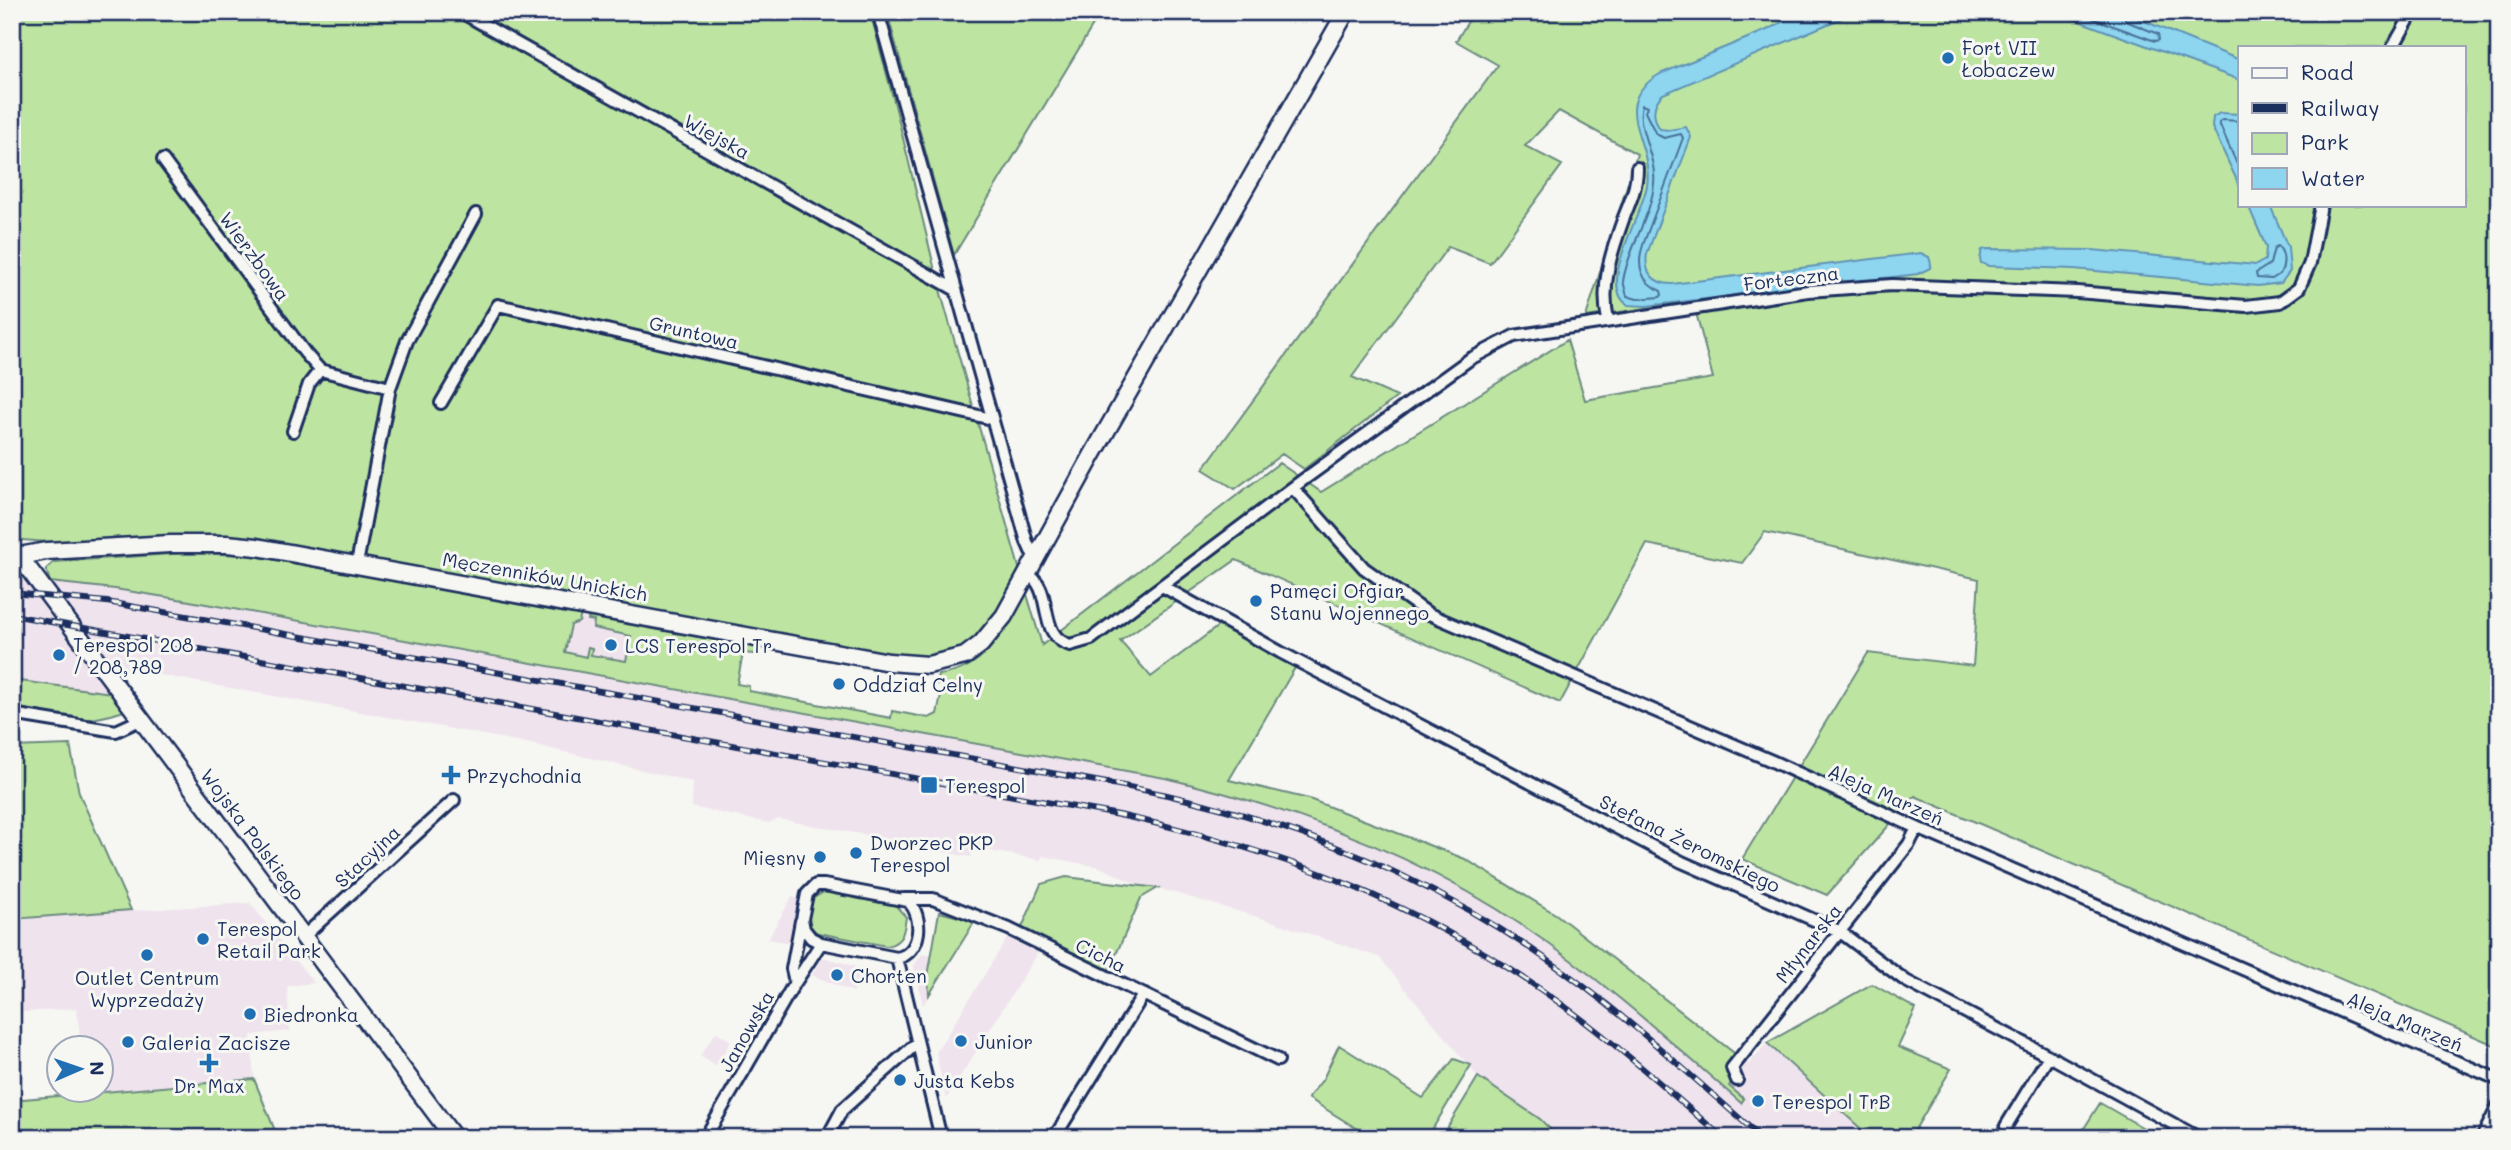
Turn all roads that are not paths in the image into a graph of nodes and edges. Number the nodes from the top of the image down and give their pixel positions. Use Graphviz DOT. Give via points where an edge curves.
graph roads {
  1 [pos="461,12"];
  2 [pos="878,12"];
  3 [pos="1346,12"];
  4 [pos="2413,12"];
  5 [pos="2394,46"];
  6 [pos="163,160"];
  7 [pos="1637,169"];
  8 [pos="2321,206"];
  9 [pos="476,214"];
  10 [pos="956,290"];
  11 [pos="1608,320"];
  12 [pos="320,370"];
  13 [pos="390,388"];
  14 [pos="441,403"];
  15 [pos="992,419"];
  16 [pos="293,431"];
  17 [pos="1293,488"];
  18 [pos="1037,555"];
  19 [pos="19,556"];
  20 [pos="358,564"];
  21 [pos="1025,577"];
  22 [pos="1162,586"];
  23 [pos="12,714"];
  24 [pos="140,720"];
  25 [pos="454,800"];
  26 [pos="1917,828"];
  27 [pos="904,899"];
  28 [pos="802,919"];
  29 [pos="1839,931"];
  30 [pos="303,937"];
  31 [pos="821,943"];
  32 [pos="897,958"];
  33 [pos="795,982"];
  34 [pos="1143,995"];
  35 [pos="917,1042"];
  36 [pos="2049,1056"];
  37 [pos="1278,1060"];
  38 [pos="1737,1080"];
  39 [pos="2499,1080"];
  40 [pos="2499,1104"];
  41 [pos="2006,1126"];
  42 [pos="454,1138"];
  43 [pos="705,1138"];
  44 [pos="827,1138"];
  45 [pos="941,1138"];
  46 [pos="1054,1138"];
  47 [pos="2199,1138"];
  48 [pos="2482,1138"];
  1 -- 10 [label="street, Wiejska"];
  2 -- 10 [label="street"];
  3 -- 18 [label="main road, Męczenników Unickich"];
  4 -- 5 [label="street"];
  6 -- 12 [label="street, Wierzbowa"];
  7 -- 11 [label="street" via="1637,183 1612,251 1605,286"];
  8 -- 11 [label="street, Forteczna" via="2310,263 2299,288 2280,302 2246,306 2077,292 1892,285 1808,291"];
  9 -- 13 [label="street" via="407,341"];
  10 -- 15 [label="street"];
  11 -- 17 [label="street, Forteczna" via="1514,336 1470,359"];
  12 -- 13 [label="street"];
  12 -- 16 [label="street" via="309,384"];
  13 -- 20 [label="street"];
  14 -- 15 [label="street, Gruntowa" via="498,305"];
  15 -- 18 [label="street" via="1027,542"];
  17 -- 22 [label="street, Forteczna"];
  17 -- 26 [label="street, Aleja Marzeń" via="1364,568 1429,614"];
  18 -- 21 [label="main road, Męczenników Unickich"];
  19 -- 20 [label="main road, Męczenników Unickich" via="207,543"];
  19 -- 24 [label="main road, Wojska Polskiego"];
  20 -- 21 [label="main road, Męczenników Unickich" via="916,666 954,660 981,644 1004,616"];
  21 -- 22 [label="street, Forteczna" via="1037,581 1056,638 1070,645 1091,639"];
  22 -- 29 [label="street, Stefana Żeromskiego" via="1682,862"];
  23 -- 24 [label="street" via="116,731"];
  24 -- 30 [label="main road, Wojska Polskiego"];
  25 -- 30 [label="street, Stacyjna"];
  26 -- 29 [label="street, Młynarska"];
  26 -- 39 [label="street, Aleja Marzeń"];
  27 -- 28 [label="street, Cicha" via="820,885 807,894"];
  27 -- 32 [label="street" via="915,908 918,923 912,950"];
  27 -- 34 [label="street, Cicha" via="933,899 953,906"];
  28 -- 31 [label="street" via="807,934"];
  28 -- 33 [label="street, Cicha" via="792,965"];
  29 -- 36 [label="street, Stefana Żeromskiego" via="1906,982"];
  29 -- 38 [label="street, Młynarska" via="1732,1068"];
  30 -- 42 [label="main road, Wojska Polskiego"];
  31 -- 32 [label="street"];
  31 -- 33 [label="street, Janowska"];
  32 -- 35 [label="street"];
  33 -- 43 [label="street, Janowska"];
  34 -- 37 [label="street, Cicha"];
  34 -- 46 [label="street"];
  35 -- 44 [label="street" via="842,1110"];
  35 -- 45 [label="street"];
  36 -- 41 [label="street"];
  36 -- 47 [label="street, Stefana Żeromskiego"];
  40 -- 48 [label="street"];
}
